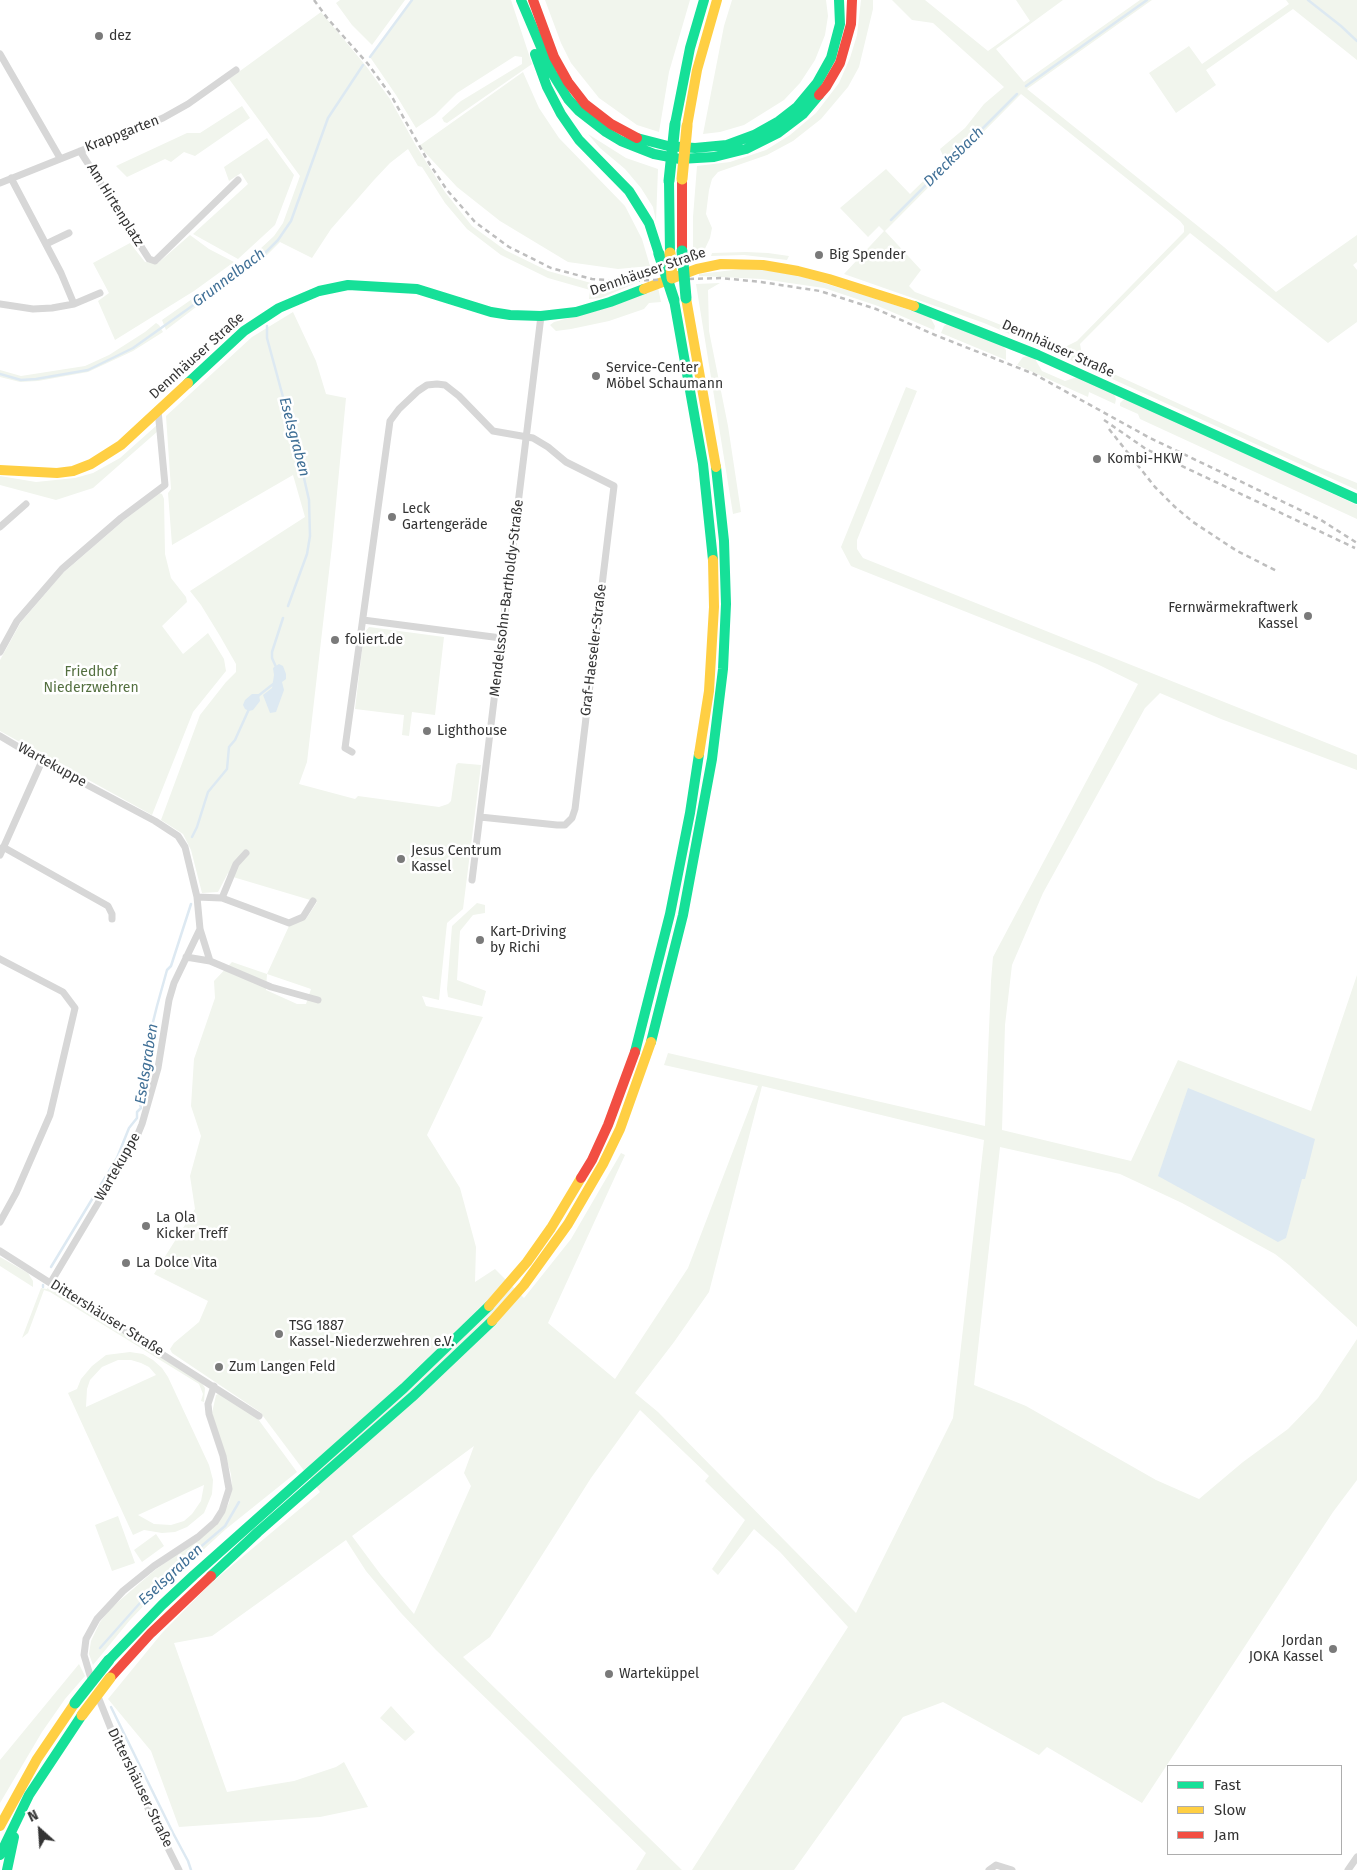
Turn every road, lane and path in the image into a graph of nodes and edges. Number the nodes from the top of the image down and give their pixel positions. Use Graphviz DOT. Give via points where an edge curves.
graph roads {
  1 [pos="704,0"];
  2 [pos="839,0"];
  3 [pos="852,0"];
  4 [pos="526,2"];
  5 [pos="717,3"];
  6 [pos="0,54"];
  7 [pos="236,70"];
  8 [pos="80,151"];
  9 [pos="60,158"];
  10 [pos="12,178"];
  11 [pos="238,180"];
  12 [pos="0,183"];
  13 [pos="69,233"];
  14 [pos="46,244"];
  15 [pos="664,253"];
  16 [pos="100,293"];
  17 [pos="0,304"];
  18 [pos="74,304"];
  19 [pos="541,316"];
  20 [pos="158,410"];
  21 [pos="526,437"];
  22 [pos="0,470"];
  23 [pos="1357,498"];
  24 [pos="26,504"];
  25 [pos="0,527"];
  26 [pos="363,620"];
  27 [pos="501,638"];
  28 [pos="0,652"];
  29 [pos="0,736"];
  30 [pos="352,752"];
  31 [pos="42,761"];
  32 [pos="480,817"];
  33 [pos="3,847"];
  34 [pos="246,853"];
  35 [pos="0,855"];
  36 [pos="472,880"];
  37 [pos="197,897"];
  38 [pos="222,898"];
  39 [pos="313,901"];
  40 [pos="112,919"];
  41 [pos="200,929"];
  42 [pos="186,958"];
  43 [pos="0,959"];
  44 [pos="210,961"];
  45 [pos="318,1000"];
  46 [pos="0,1222"];
  47 [pos="0,1251"];
  48 [pos="51,1282"];
  49 [pos="214,1386"];
  50 [pos="259,1416"];
  51 [pos="18,1817"];
  52 [pos="0,1826"];
  53 [pos="0,1855"];
  54 [pos="1357,1857"];
  55 [pos="7,1870"];
  56 [pos="180,1870"];
  57 [pos="989,1870"];
  58 [pos="1012,1870"];
  59 [pos="1348,1870"];
  1 -- 15 [label="main road, bridge" via="690,48 675,124"];
  2 -- 4 [label="main road" via="840,24 830,58 817,83 797,107 754,135 728,144 695,148 640,139 610,124 585,104 568,82"];
  3 -- 4 [label="main road" via="851,24 840,62 826,87 803,114 778,133 746,149 714,157 680,158 654,154 621,141 579,111 552,73"];
  4 -- 15 [label="main road" via="529,35 554,102 579,140 629,191"];
  5 -- 51 [label="main road, bridge" via="697,70 687,126 682,179 682,251 686,298 721,509 726,574 725,643 718,720 677,944 650,1047 620,1129 568,1224 524,1285 450,1362 151,1633 82,1715 28,1795"];
  6 -- 9 [label="street"];
  7 -- 8 [label="street, Krappgarten" via="163,118"];
  8 -- 9 [label="street, Krappgarten"];
  8 -- 11 [label="street, Am Hirtenplatz" via="149,259 155,260"];
  9 -- 10 [label="street, Krappgarten"];
  10 -- 12 [label="street, Krappgarten"];
  10 -- 14 [label="street"];
  13 -- 14 [label="street"];
  14 -- 18 [label="street"];
  15 -- 52 [label="main road, bridge" via="706,484 714,607 709,691 668,924 638,1044 608,1125 580,1181 551,1228 502,1292 428,1366 194,1574 110,1660 75,1703 37,1759"];
  16 -- 18 [label="street"];
  17 -- 18 [label="street" via="33,309"];
  19 -- 20 [label="main road, Dennhäuser Straße" via="491,312 417,289 348,285 319,291 279,308 244,331"];
  19 -- 21 [label="street, Mendelssohn-Bartholdy-Straße"];
  19 -- 23 [label="main road, Dennhäuser Straße" via="576,312 610,302 707,266 763,265 798,271 881,294 943,316 1038,355"];
  20 -- 22 [label="main road, Dennhäuser Straße" via="120,445 92,464 57,473"];
  20 -- 28 [label="street" via="165,485 62,569 16,621"];
  21 -- 26 [label="street" via="493,431 450,388 437,384 427,385 418,391 393,415"];
  21 -- 27 [label="street, Mendelssohn-Bartholdy-Straße"];
  21 -- 32 [label="street, Graf-Haeseler-Straße" via="533,438 566,462 614,486 577,799 572,818 565,825"];
  24 -- 25 [label="street"];
  26 -- 27 [label="street"];
  26 -- 30 [label="street" via="345,748"];
  27 -- 32 [label="street, Mendelssohn-Bartholdy-Straße"];
  29 -- 31 [label="street, Wartekuppe"];
  31 -- 33 [label="street"];
  31 -- 37 [label="street, Wartekuppe" via="178,836 185,847"];
  32 -- 36 [label="street, Mendelssohn-Bartholdy-Straße"];
  33 -- 35 [label="street"];
  33 -- 40 [label="street" via="108,906"];
  34 -- 38 [label="street" via="236,864"];
  37 -- 38 [label="street"];
  37 -- 41 [label="street, Wartekuppe"];
  38 -- 39 [label="street" via="289,923 303,917"];
  41 -- 42 [label="street, Wartekuppe"];
  41 -- 44 [label="street, Wartekuppe"];
  42 -- 44 [label="street"];
  42 -- 48 [label="street, Wartekuppe" via="168,1000 158,1068 138,1135"];
  43 -- 46 [label="street" via="62,992 75,1008 50,1115"];
  44 -- 45 [label="street" via="271,987"];
  47 -- 48 [label="street, Dittershäuser Straße"];
  48 -- 49 [label="street, Dittershäuser Straße"];
  49 -- 50 [label="street, Dittershäuser Straße"];
  49 -- 56 [label="street, Dittershäuser Straße" via="208,1404 209,1414 223,1456 229,1489 222,1511 198,1537 154,1566 109,1604 86,1639 84,1655 121,1754"];
  51 -- 53 [label="main road"];
  51 -- 55 [label="main road"];
  54 -- 59 [label="street"];
  57 -- 58 [label="street" via="996,1866"];
}
